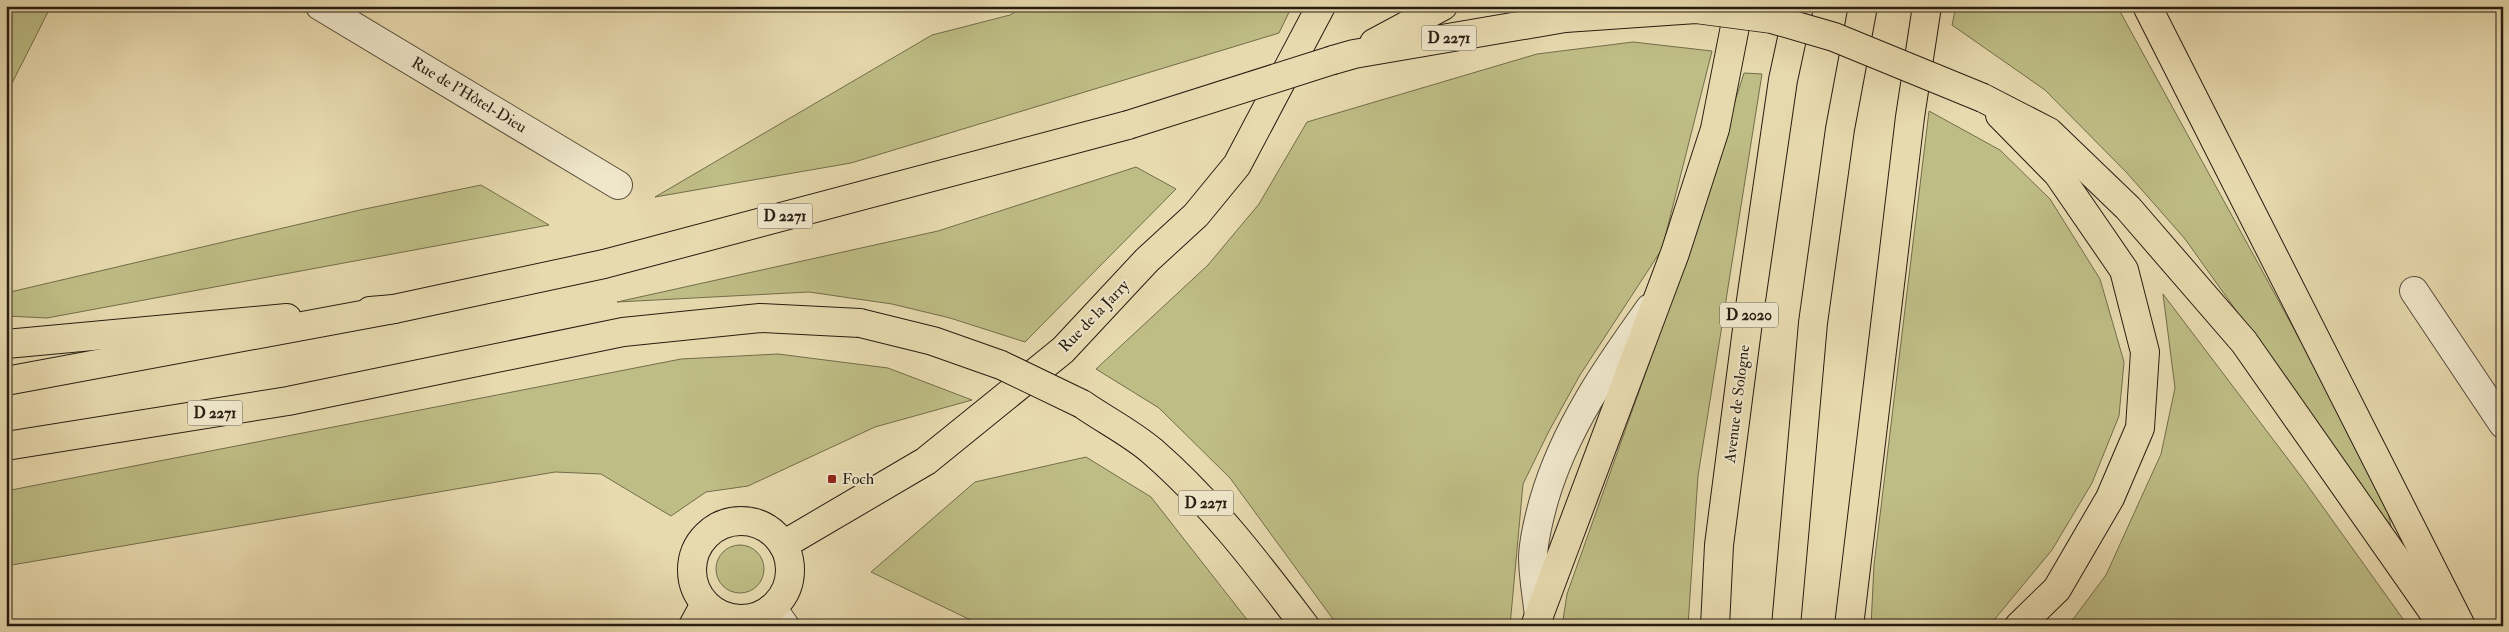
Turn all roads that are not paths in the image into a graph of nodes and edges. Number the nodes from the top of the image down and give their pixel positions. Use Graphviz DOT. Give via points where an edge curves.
graph roads {
  1 [pos="320,6"];
  2 [pos="1322,6"];
  3 [pos="1443,6"];
  4 [pos="1739,6"];
  5 [pos="1799,6"];
  6 [pos="1863,6"];
  7 [pos="1927,6"];
  8 [pos="2147,6"];
  9 [pos="1344,57"];
  10 [pos="1983,98"];
  11 [pos="618,184"];
  12 [pos="2414,290"];
  13 [pos="1658,296"];
  14 [pos="394,309"];
  15 [pos="6,344"];
  16 [pos="6,381"];
  17 [pos="2503,424"];
  18 [pos="6,446"];
  19 [pos="783,545"];
  20 [pos="1260,567"];
  21 [pos="699,615"];
  22 [pos="778,617"];
  23 [pos="1537,621"];
  24 [pos="1287,626"];
  25 [pos="1305,626"];
  26 [pos="1715,626"];
  27 [pos="1786,626"];
  28 [pos="1849,626"];
  29 [pos="2019,626"];
  30 [pos="2443,626"];
  31 [pos="2461,626"];
  1 -- 11 [label="street, Rue de l'Hôtel-Dieu"];
  2 -- 19 [label="main road, Rue de la Jarry" via="1237,165 1196,214 1063,350 926,461"];
  3 -- 9 [label="main road"];
  4 -- 13 [label="main road" via="1714,129"];
  5 -- 26 [label="main road, Avenue de Sologne / D 2020" via="1784,80 1749,314 1719,545"];
  6 -- 27 [label="main road" via="1840,129 1813,323"];
  7 -- 28 [label="main road" via="1910,117"];
  8 -- 31 [label="main road"];
  9 -- 10 [label="main road, D 2271, bridge" via="1565,18 1696,9 1772,19 1834,37"];
  9 -- 14 [label="main road, D 2271, bridge" via="1128,125 604,264"];
  10 -- 29 [label="main road" via="2058,174 2124,270 2145,352 2140,428 2110,498 2057,589"];
  10 -- 30 [label="main road" via="2049,132 2128,208 2244,342"];
  12 -- 17 [label="street"];
  13 -- 23 [label="main road"];
  13 -- 23 [label="street" via="1604,372 1574,424 1550,480 1533,555"];
  14 -- 15 [label="main road"];
  14 -- 16 [label="main road, D 2271"];
  18 -- 20 [label="main road, D 2271, bridge" via="288,401 623,332 760,318 860,323 932,341 1001,365 1082,404 1157,456 1198,494"];
  19 -- 21 [label="main road" via="761,524 744,520 722,524 707,533 696,547 691,563 693,584 701,600"];
  19 -- 22 [label="main road" via="791,570 788,587 780,600"];
  20 -- 24 [label="main road"];
  20 -- 25 [label="main road, D 2271"];
  21 -- 22 [label="main road" via="736,619"];
}
